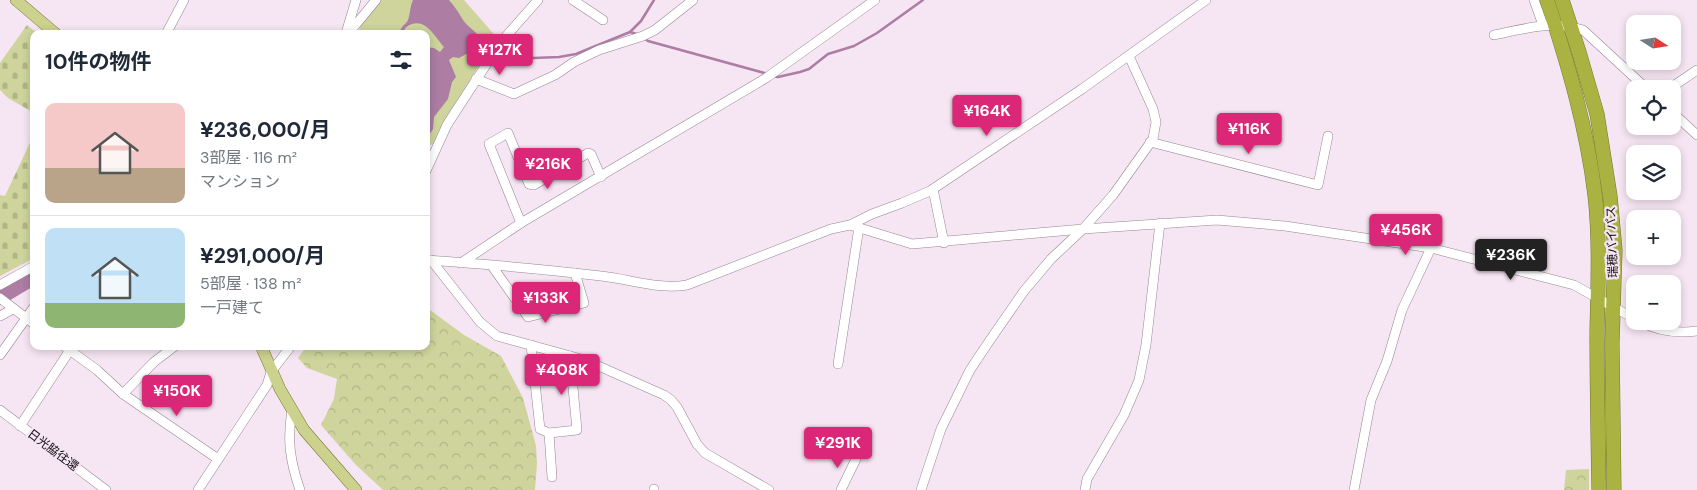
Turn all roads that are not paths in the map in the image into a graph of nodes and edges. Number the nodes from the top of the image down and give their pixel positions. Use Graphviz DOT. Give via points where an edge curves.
graph roads {
  1 [pos="16,0"];
  2 [pos="184,0"];
  3 [pos="356,0"];
  4 [pos="376,0"];
  5 [pos="538,0"];
  6 [pos="573,0"];
  7 [pos="693,0"];
  8 [pos="875,0"];
  9 [pos="1206,0"];
  10 [pos="1534,0"];
  11 [pos="1547,0"];
  12 [pos="1562,0"];
  13 [pos="603,20"];
  14 [pos="1549,25"];
  15 [pos="1570,26"];
  16 [pos="51,30"];
  17 [pos="168,30"];
  18 [pos="348,30"];
  19 [pos="350,30"];
  20 [pos="1494,35"];
  21 [pos="1129,56"];
  22 [pos="1697,70"];
  23 [pos="476,79"];
  24 [pos="1637,80"];
  25 [pos="1681,81"];
  26 [pos="1681,120"];
  27 [pos="1697,135"];
  28 [pos="1328,136"];
  29 [pos="1150,142"];
  30 [pos="430,162"];
  31 [pos="601,177"];
  32 [pos="933,189"];
  33 [pos="1160,223"];
  34 [pos="521,224"];
  35 [pos="855,226"];
  36 [pos="1083,229"];
  37 [pos="944,243"];
  38 [pos="1430,248"];
  39 [pos="430,260"];
  40 [pos="430,261"];
  41 [pos="461,263"];
  42 [pos="492,266"];
  43 [pos="30,268"];
  44 [pos="575,273"];
  45 [pos="0,285"];
  46 [pos="0,298"];
  47 [pos="1598,298"];
  48 [pos="11,307"];
  49 [pos="1613,307"];
  50 [pos="30,312"];
  51 [pos="1626,314"];
  52 [pos="0,316"];
  53 [pos="26,318"];
  54 [pos="30,321"];
  55 [pos="1665,330"];
  56 [pos="1697,331"];
  57 [pos="531,345"];
  58 [pos="66,350"];
  59 [pos="70,350"];
  60 [pos="170,350"];
  61 [pos="263,350"];
  62 [pos="288,350"];
  63 [pos="0,355"];
  64 [pos="570,356"];
  65 [pos="838,364"];
  66 [pos="272,372"];
  67 [pos="122,394"];
  68 [pos="0,410"];
  69 [pos="292,410"];
  70 [pos="20,426"];
  71 [pos="549,433"];
  72 [pos="218,459"];
  73 [pos="856,460"];
  74 [pos="552,477"];
  75 [pos="106,490"];
  76 [pos="198,490"];
  77 [pos="300,490"];
  78 [pos="356,490"];
  79 [pos="769,490"];
  80 [pos="841,490"];
  81 [pos="921,490"];
  82 [pos="1085,490"];
  83 [pos="1354,490"];
  84 [pos="1599,490"];
  85 [pos="1614,490"];
  1 -- 16 [label="main road"];
  2 -- 17 [label="street"];
  3 -- 18 [label="street"];
  4 -- 19 [label="street"];
  5 -- 23 [label="street"];
  6 -- 13 [label="street"];
  7 -- 23 [label="street" via="642,37 599,50 514,94"];
  8 -- 31 [label="street" via="769,76"];
  9 -- 21 [label="street"];
  10 -- 14 [label="street"];
  11 -- 14 [label="highway, 瑞穂バイパス"];
  12 -- 15 [label="highway, 瑞穂バイパス"];
  14 -- 15 [label="street"];
  14 -- 20 [label="street"];
  14 -- 47 [label="highway, 瑞穂バイパス" via="1582,117 1590,157 1598,226"];
  15 -- 24 [label="street" via="1583,30"];
  15 -- 49 [label="highway, 瑞穂バイパス" via="1597,114 1607,169 1614,241"];
  21 -- 29 [label="street" via="1153,109 1156,122"];
  21 -- 32 [label="street"];
  22 -- 25 [label="street"];
  23 -- 30 [label="street" via="447,125"];
  26 -- 27 [label="street"];
  28 -- 29 [label="street" via="1318,184"];
  29 -- 36 [label="street"];
  31 -- 34 [label="street"];
  31 -- 34 [label="street" via="588,153 534,185 529,184 508,133 489,144"];
  32 -- 35 [label="street" via="872,214"];
  32 -- 37 [label="street"];
  33 -- 36 [label="street"];
  33 -- 38 [label="street" via="1227,220"];
  33 -- 82 [label="street" via="1139,380 1124,415 1087,480"];
  34 -- 41 [label="street"];
  35 -- 37 [label="street" via="912,244"];
  35 -- 44 [label="street" via="831,229 674,288"];
  35 -- 65 [label="street"];
  36 -- 37 [label="street"];
  36 -- 81 [label="street" via="1024,291 970,370 941,430"];
  38 -- 47 [label="street" via="1574,285"];
  38 -- 83 [label="street" via="1402,310 1371,400"];
  39 -- 41 [label="street"];
  40 -- 57 [label="street" via="490,331"];
  41 -- 42 [label="street"];
  42 -- 44 [label="street"];
  42 -- 44 [label="street" via="528,317 584,303"];
  43 -- 45 [label="street"];
  46 -- 48 [label="street"];
  47 -- 49 [label="street"];
  47 -- 84 [label="highway, 瑞穂バイパス"];
  48 -- 52 [label="street"];
  48 -- 53 [label="street"];
  49 -- 51 [label="street"];
  49 -- 85 [label="highway, 瑞穂バイパス"];
  50 -- 53 [label="street"];
  53 -- 54 [label="street"];
  53 -- 63 [label="street"];
  55 -- 56 [label="street"];
  57 -- 64 [label="street"];
  57 -- 71 [label="street" via="540,429"];
  58 -- 70 [label="street"];
  59 -- 67 [label="street"];
  60 -- 67 [label="street"];
  61 -- 66 [label="main road"];
  62 -- 66 [label="street"];
  64 -- 71 [label="street" via="577,430"];
  64 -- 79 [label="street" via="664,395 677,408 705,453"];
  66 -- 69 [label="main road"];
  66 -- 72 [label="street" via="267,386"];
  67 -- 72 [label="street"];
  68 -- 70 [label="street, 日光脇往還"];
  69 -- 77 [label="street" via="290,450"];
  69 -- 78 [label="main road" via="319,449"];
  70 -- 75 [label="street, 日光脇往還"];
  71 -- 74 [label="street"];
  72 -- 76 [label="street"];
  73 -- 80 [label="street"];
}
